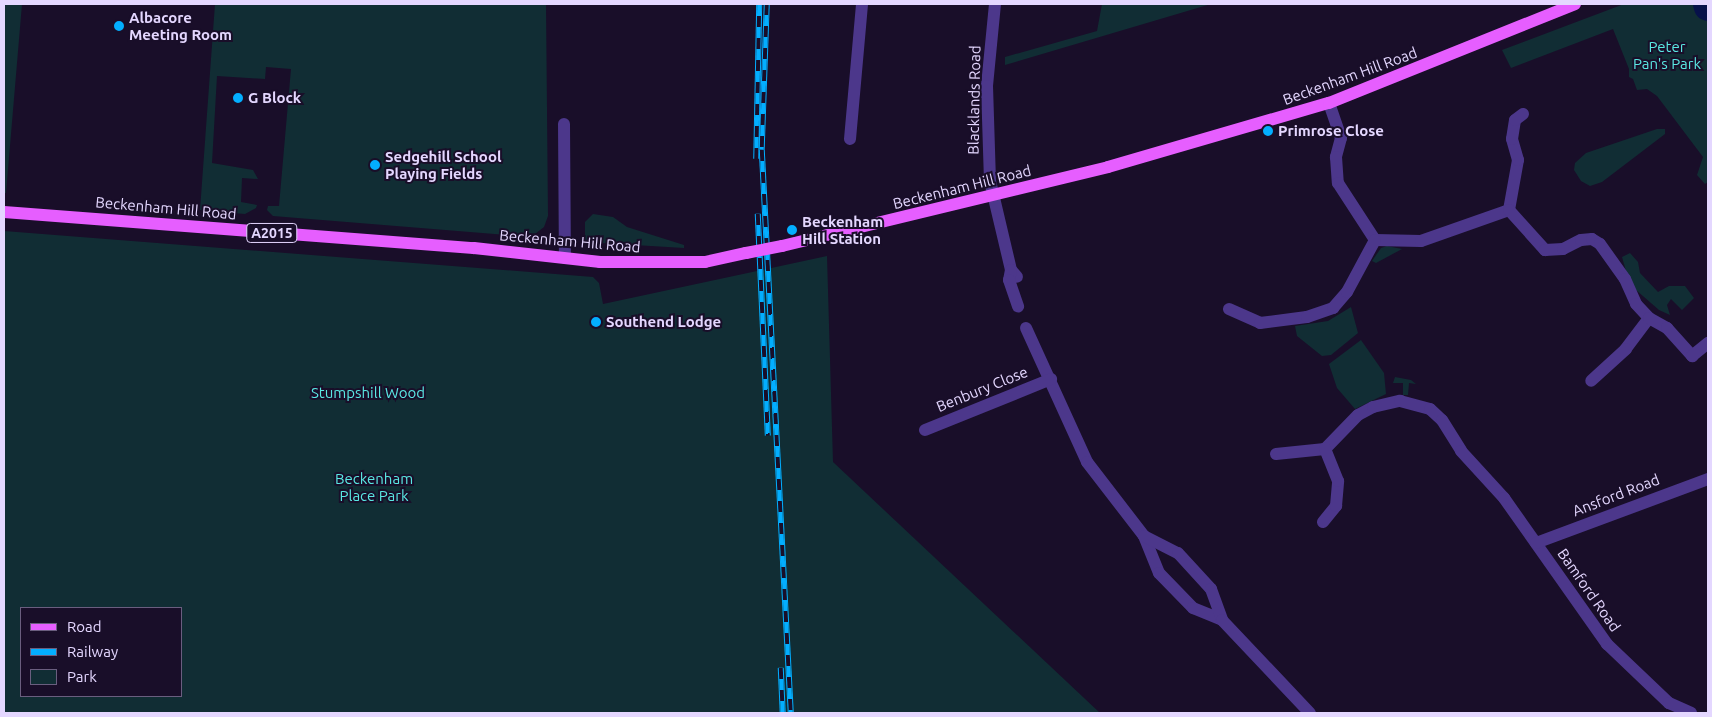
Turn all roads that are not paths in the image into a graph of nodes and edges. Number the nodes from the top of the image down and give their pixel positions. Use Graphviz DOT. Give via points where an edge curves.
graph roads {
  1 [pos="862,4"];
  2 [pos="995,4"];
  3 [pos="1575,4"];
  4 [pos="1329,103"];
  5 [pos="1522,114"];
  6 [pos="564,124"];
  7 [pos="850,139"];
  8 [pos="994,196"];
  9 [pos="1509,210"];
  10 [pos="4,212"];
  11 [pos="1375,240"];
  12 [pos="565,258"];
  13 [pos="1018,306"];
  14 [pos="1229,309"];
  15 [pos="1649,318"];
  16 [pos="1030,327"];
  17 [pos="1708,343"];
  18 [pos="1051,379"];
  19 [pos="1591,381"];
  20 [pos="925,430"];
  21 [pos="1325,449"];
  22 [pos="1276,454"];
  23 [pos="1708,479"];
  24 [pos="1323,522"];
  25 [pos="1144,536"];
  26 [pos="1536,542"];
  27 [pos="1222,620"];
  28 [pos="1310,713"];
  29 [pos="1691,713"];
  1 -- 7 [label="street"];
  2 -- 8 [label="street, Blacklands Road" via="987,86 990,181"];
  3 -- 4 [label="main road, Beckenham Hill Road / A2015"];
  4 -- 8 [label="main road, Beckenham Hill Road / A2015"];
  4 -- 11 [label="street" via="1341,138 1336,157 1338,183"];
  5 -- 9 [label="street" via="1515,120 1512,139 1518,160"];
  6 -- 12 [label="street"];
  8 -- 12 [label="main road, Beckenham Hill Road / A2015, bridge" via="705,262 670,264"];
  8 -- 13 [label="street, Blacklands Road" via="1014,273 1009,280"];
  9 -- 11 [label="street" via="1422,241"];
  9 -- 15 [label="street" via="1545,250 1563,249 1581,240 1592,239 1600,244 1625,279 1636,304"];
  10 -- 12 [label="main road, Beckenham Hill Road / A2015" via="474,248"];
  11 -- 14 [label="street" via="1347,292 1333,308 1307,317 1260,323"];
  15 -- 17 [label="street" via="1667,328 1692,356"];
  15 -- 19 [label="street" via="1626,349"];
  16 -- 18 [label="street"];
  18 -- 20 [label="street, Benbury Close"];
  18 -- 25 [label="street" via="1087,462"];
  21 -- 22 [label="street"];
  21 -- 24 [label="street" via="1338,481 1336,506"];
  21 -- 26 [label="street, Bamford Road" via="1358,414 1373,407 1400,401 1430,409 1442,420 1476,469 1504,498"];
  23 -- 26 [label="street, Ansford Road"];
  25 -- 27 [label="street" via="1178,554 1211,589"];
  25 -- 27 [label="street" via="1159,572 1193,608"];
  26 -- 29 [label="street, Bamford Road" via="1607,644 1669,703"];
  27 -- 28 [label="street"];
}
